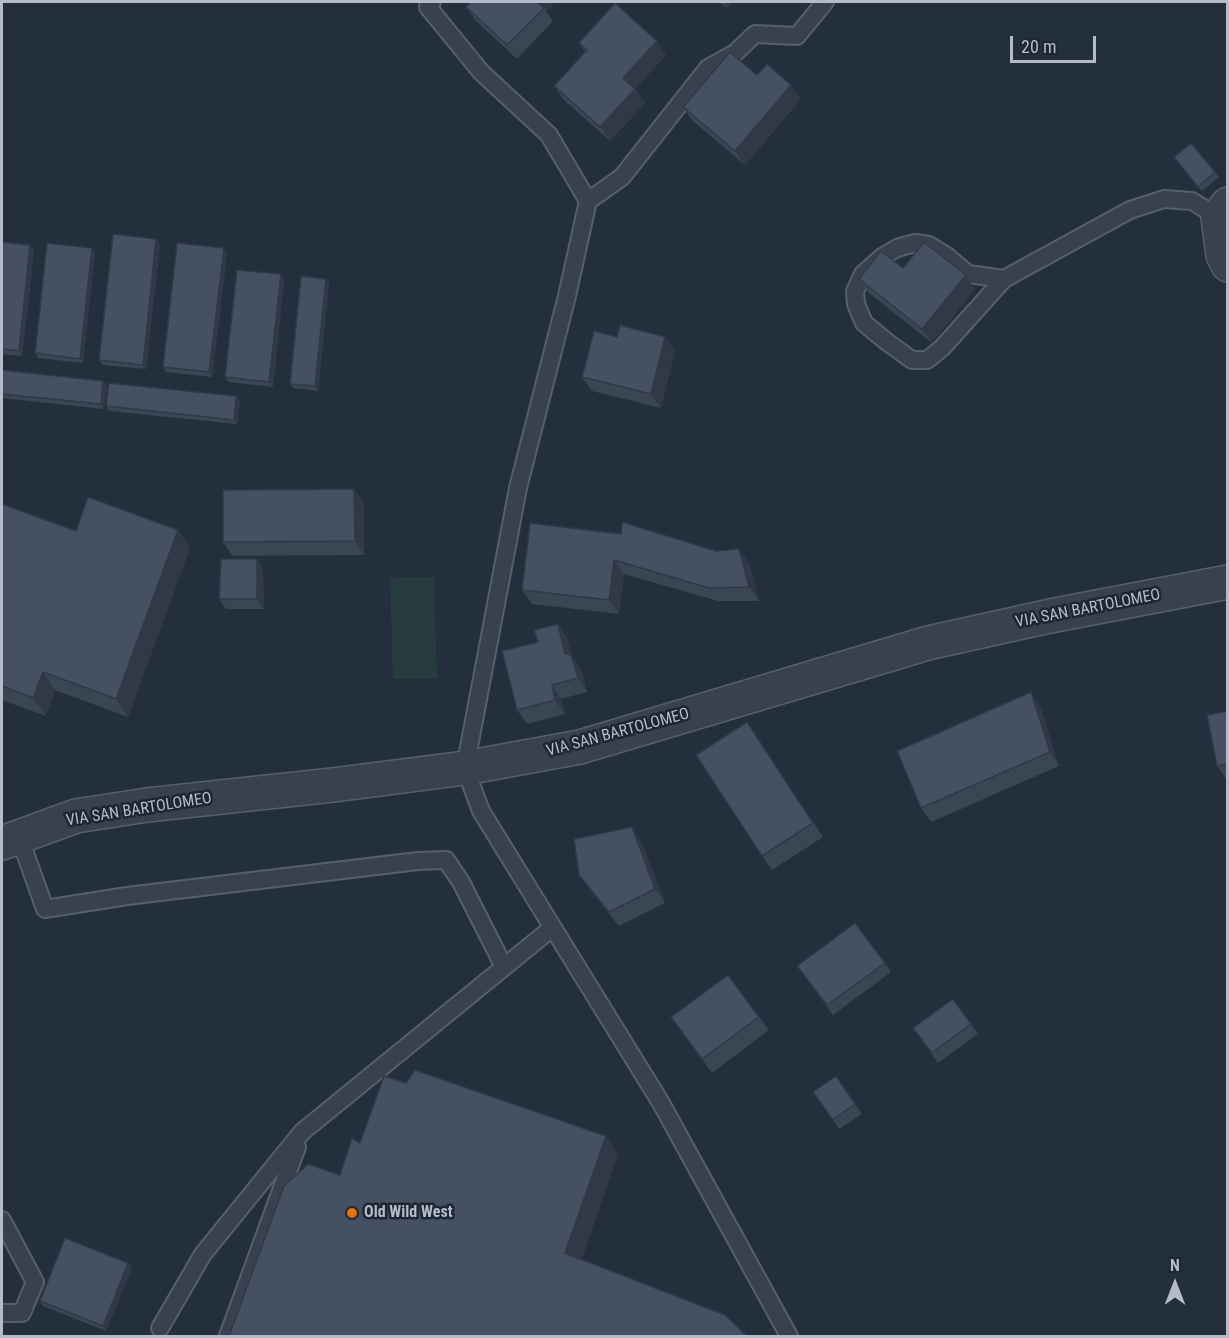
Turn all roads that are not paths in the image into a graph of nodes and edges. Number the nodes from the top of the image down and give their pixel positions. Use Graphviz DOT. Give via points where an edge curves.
graph roads {
  1 [pos="432,2"];
  2 [pos="825,2"];
  3 [pos="588,201"];
  4 [pos="1223,211"];
  5 [pos="1227,265"];
  6 [pos="1004,279"];
  7 [pos="1227,582"];
  8 [pos="465,768"];
  9 [pos="10,840"];
  10 [pos="552,928"];
  11 [pos="504,967"];
  12 [pos="302,1132"];
  13 [pos="2,1220"];
  14 [pos="2,1313"];
  15 [pos="160,1328"];
  16 [pos="228,1336"];
  17 [pos="789,1336"];
  1 -- 3 [label="lane" via="428,7 481,72 549,135"];
  2 -- 3 [label="lane" via="797,36 755,34 735,53 708,68 622,177"];
  3 -- 8 [label="lane" via="518,488"];
  4 -- 5 [label="street" via="1223,255"];
  4 -- 6 [label="lane" via="1192,201 1164,199 1130,210"];
  6 -- 6 [label="lane" via="968,274 929,245 915,243 882,257 864,274 855,291 856,304 864,323 887,342 912,360 927,360"];
  7 -- 8 [label="street, VIA SAN BARTOLOMEO" via="928,643 580,747"];
  8 -- 9 [label="street, VIA SAN BARTOLOMEO" via="76,816"];
  8 -- 10 [label="lane" via="481,811"];
  9 -- 11 [label="lane" via="45,909 446,860"];
  10 -- 11 [label="lane"];
  10 -- 17 [label="lane" via="661,1103"];
  11 -- 12 [label="lane"];
  12 -- 15 [label="lane" via="203,1254"];
  12 -- 16 [label="lane"];
  13 -- 14 [label="lane" via="35,1282 22,1313"];
}
